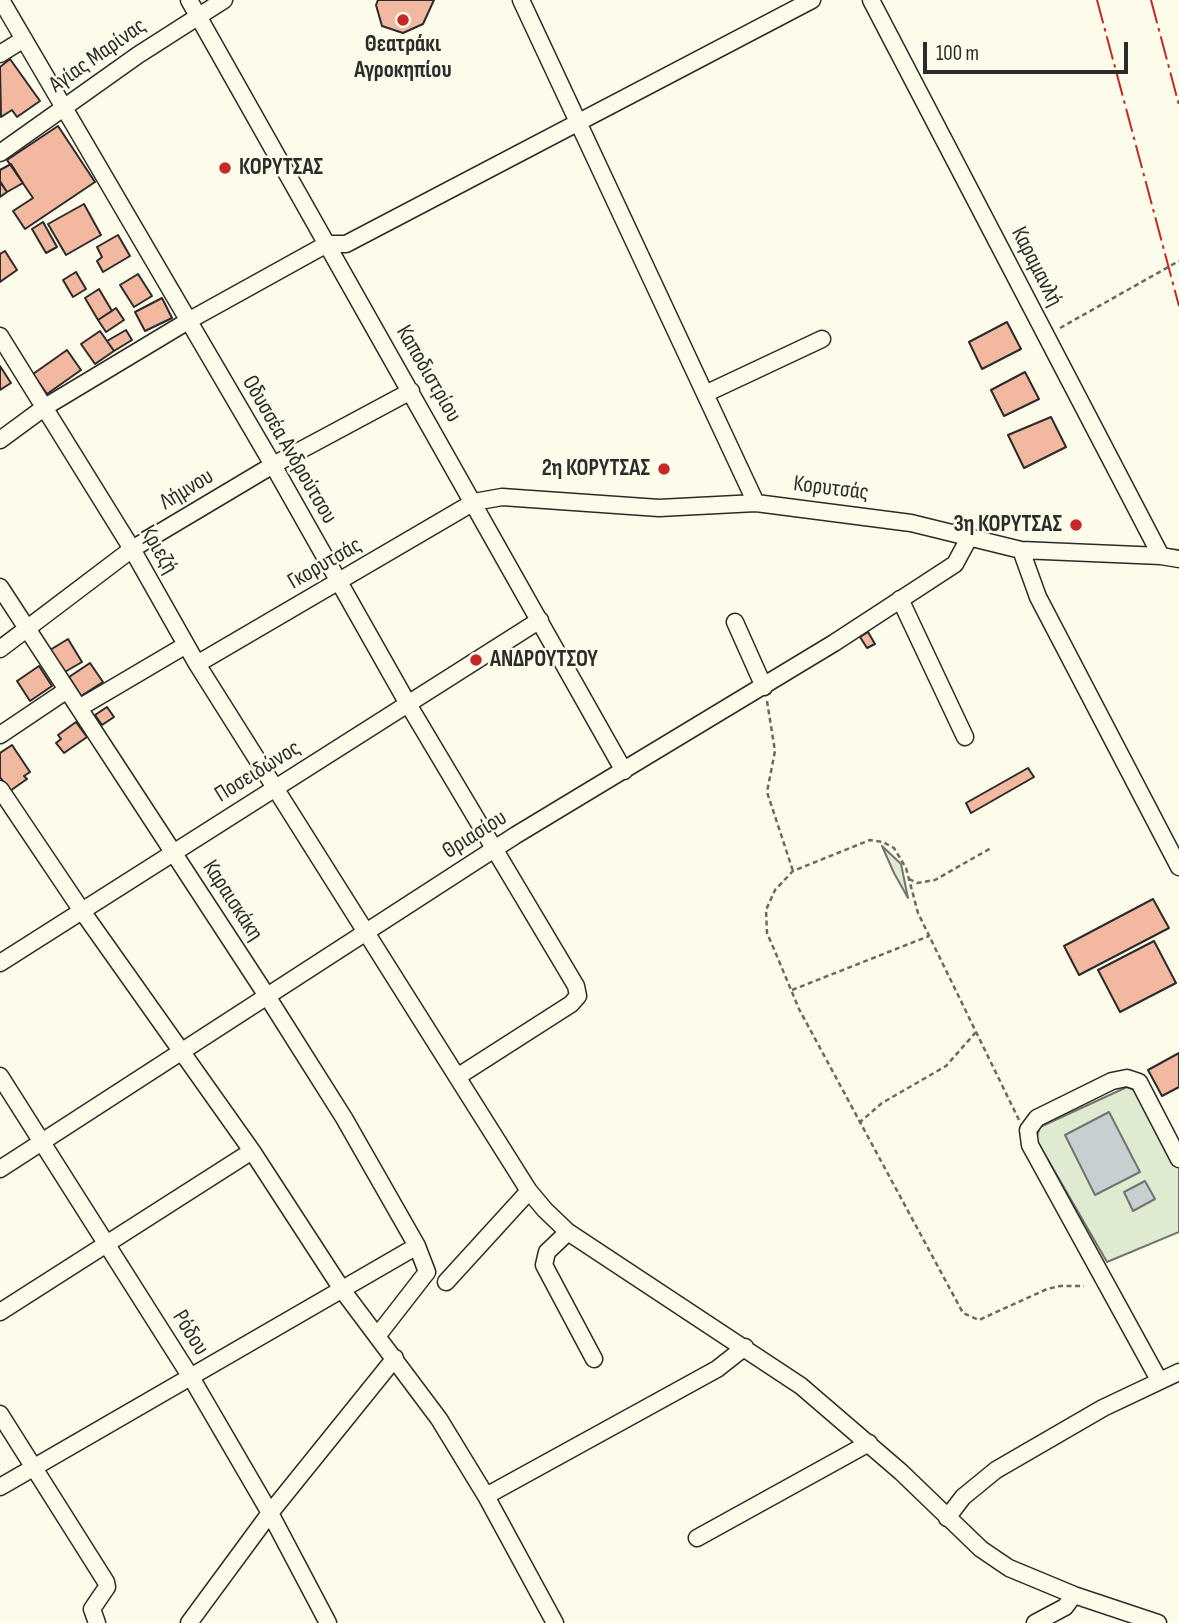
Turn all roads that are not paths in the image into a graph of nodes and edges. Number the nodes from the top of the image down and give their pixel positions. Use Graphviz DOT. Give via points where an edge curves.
graph roads {
  1 [pos="1,0"];
  2 [pos="189,0"];
  3 [pos="225,0"];
  4 [pos="521,0"];
  5 [pos="812,0"];
  6 [pos="872,0"];
  7 [pos="197,15"];
  8 [pos="24,40"];
  9 [pos="0,54"];
  10 [pos="62,108"];
  11 [pos="576,121"];
  12 [pos="0,153"];
  13 [pos="327,244"];
  14 [pos="188,321"];
  15 [pos="0,335"];
  16 [pos="822,339"];
  17 [pos="411,391"];
  18 [pos="707,393"];
  19 [pos="45,407"];
  20 [pos="0,440"];
  21 [pos="272,465"];
  22 [pos="474,502"];
  23 [pos="757,503"];
  24 [pos="969,538"];
  25 [pos="132,549"];
  26 [pos="1021,550"];
  27 [pos="1161,556"];
  28 [pos="1179,559"];
  29 [pos="338,583"];
  30 [pos="0,587"];
  31 [pos="901,599"];
  32 [pos="540,620"];
  33 [pos="735,622"];
  34 [pos="27,627"];
  35 [pos="186,645"];
  36 [pos="0,649"];
  37 [pos="197,664"];
  38 [pos="764,687"];
  39 [pos="67,690"];
  40 [pos="408,704"];
  41 [pos="79,708"];
  42 [pos="0,736"];
  43 [pos="965,737"];
  44 [pos="624,771"];
  45 [pos="277,787"];
  46 [pos="0,789"];
  47 [pos="496,849"];
  48 [pos="173,853"];
  49 [pos="1179,867"];
  50 [pos="82,911"];
  51 [pos="367,932"];
  52 [pos="0,963"];
  53 [pos="267,996"];
  54 [pos="183,1051"];
  55 [pos="0,1076"];
  56 [pos="457,1077"];
  57 [pos="43,1141"];
  58 [pos="252,1151"];
  59 [pos="1179,1159"];
  60 [pos="0,1169"];
  61 [pos="529,1191"];
  62 [pos="568,1232"];
  63 [pos="107,1243"];
  64 [pos="417,1246"];
  65 [pos="446,1282"];
  66 [pos="343,1292"];
  67 [pos="0,1312"];
  68 [pos="378,1335"];
  69 [pos="744,1347"];
  70 [pos="395,1358"];
  71 [pos="594,1359"];
  72 [pos="1179,1372"];
  73 [pos="192,1379"];
  74 [pos="1160,1380"];
  75 [pos="0,1415"];
  76 [pos="869,1443"];
  77 [pos="33,1468"];
  78 [pos="0,1487"];
  79 [pos="486,1496"];
  80 [pos="270,1513"];
  81 [pos="947,1518"];
  82 [pos="697,1538"];
  83 [pos="1074,1595"];
  84 [pos="97,1623"];
  85 [pos="189,1623"];
  86 [pos="328,1623"];
  87 [pos="555,1623"];
  88 [pos="1035,1623"];
  89 [pos="1158,1623"];
  1 -- 8 [label="street, Οδυσσέα Ανδρούτσου"];
  2 -- 7 [label="street, Καποδιστρίου"];
  3 -- 7 [label="street, Αγίας Μαρίνας"];
  4 -- 11 [label="street"];
  5 -- 11 [label="street"];
  6 -- 27 [label="street, Καραμανλή"];
  7 -- 10 [label="street, Αγίας Μαρίνας"];
  7 -- 13 [label="street, Καποδιστρίου"];
  8 -- 9 [label="street"];
  8 -- 10 [label="street, Οδυσσέα Ανδρούτσου"];
  10 -- 12 [label="street, Αγίας Μαρίνας"];
  10 -- 14 [label="street, Οδυσσέα Ανδρούτσου"];
  11 -- 13 [label="street" via="346,244"];
  11 -- 18 [label="street"];
  13 -- 14 [label="street"];
  13 -- 17 [label="street, Καποδιστρίου"];
  14 -- 19 [label="street"];
  14 -- 21 [label="street, Οδυσσέα Ανδρούτσου"];
  15 -- 19 [label="street, Κριεζή"];
  16 -- 18 [label="street"];
  17 -- 21 [label="street, Λήμνου"];
  17 -- 22 [label="street, Καποδιστρίου"];
  18 -- 23 [label="street"];
  19 -- 20 [label="street"];
  19 -- 25 [label="street, Κριεζή"];
  21 -- 25 [label="street, Λήμνου"];
  21 -- 29 [label="street, Οδυσσέα Ανδρούτσου"];
  22 -- 23 [label="street, Κορυτσάς" via="502,497 659,508"];
  22 -- 29 [label="street, Γκορυτσάς"];
  22 -- 32 [label="street, Καποδιστρίου"];
  23 -- 24 [label="street, Κορυτσάς" via="911,523"];
  24 -- 26 [label="street, Κορυτσάς"];
  24 -- 31 [label="street, Θριασίου" via="955,564"];
  25 -- 34 [label="street, Λήμνου"];
  25 -- 35 [label="street, Κριεζή"];
  26 -- 27 [label="street, Κορυτσάς"];
  26 -- 49 [label="street" via="1038,597"];
  27 -- 28 [label="street, Κορυτσάς"];
  29 -- 37 [label="street, Γκορυτσάς"];
  29 -- 40 [label="street, Οδυσσέα Ανδρούτσου"];
  30 -- 34 [label="street, Καραισκάκη"];
  31 -- 38 [label="street, Θριασίου"];
  31 -- 43 [label="street"];
  32 -- 40 [label="street, Ποσειδώνος"];
  32 -- 44 [label="street, Καποδιστρίου"];
  33 -- 38 [label="street"];
  34 -- 36 [label="street, Λήμνου"];
  34 -- 39 [label="street, Καραισκάκη"];
  35 -- 37 [label="street, Κριεζή"];
  35 -- 41 [label="street"];
  37 -- 45 [label="street, Κριεζή"];
  38 -- 44 [label="street, Θριασίου"];
  39 -- 41 [label="street, Καραισκάκη"];
  39 -- 42 [label="street"];
  40 -- 45 [label="street, Ποσειδώνος"];
  40 -- 47 [label="street, Οδυσσέα Ανδρούτσου"];
  41 -- 48 [label="street, Καραισκάκη"];
  44 -- 47 [label="street, Θριασίου"];
  45 -- 48 [label="street, Ποσειδώνος"];
  45 -- 51 [label="street, Κριεζή"];
  46 -- 50 [label="street"];
  47 -- 51 [label="street, Θριασίου"];
  47 -- 56 [label="street, Οδυσσέα Ανδρούτσου" via="578,996"];
  48 -- 50 [label="street, Ποσειδώνος"];
  48 -- 53 [label="street, Καραισκάκη"];
  50 -- 52 [label="street, Ποσειδώνος"];
  50 -- 54 [label="street"];
  51 -- 53 [label="street, Θριασίου"];
  51 -- 56 [label="street, Κριεζή"];
  53 -- 54 [label="street, Θριασίου"];
  53 -- 64 [label="street, Καραισκάκη"];
  54 -- 57 [label="street, Θριασίου"];
  54 -- 58 [label="street"];
  55 -- 57 [label="street, Ρόδου"];
  56 -- 61 [label="street, Κριεζή"];
  57 -- 60 [label="street, Θριασίου"];
  57 -- 63 [label="street, Ρόδου"];
  58 -- 63 [label="street"];
  58 -- 66 [label="street"];
  59 -- 74 [label="street" via="1139,1083 1128,1078 1112,1081 1037,1118 1028,1130 1030,1145"];
  61 -- 62 [label="street, Κριεζή"];
  61 -- 65 [label="street"];
  62 -- 69 [label="street, Κριεζή"];
  62 -- 71 [label="street" via="547,1252 544,1265"];
  63 -- 67 [label="street"];
  63 -- 73 [label="street, Ρόδου"];
  64 -- 66 [label="street"];
  64 -- 68 [label="street, Καραισκάκη" via="427,1272"];
  66 -- 68 [label="street"];
  66 -- 73 [label="street"];
  68 -- 70 [label="street"];
  69 -- 76 [label="street, Κριεζή" via="802,1386"];
  69 -- 79 [label="street" via="717,1369"];
  70 -- 79 [label="street"];
  70 -- 80 [label="street"];
  72 -- 74 [label="street"];
  73 -- 77 [label="street"];
  73 -- 80 [label="street, Ρόδου"];
  74 -- 81 [label="street" via="996,1469 963,1497"];
  75 -- 77 [label="street"];
  76 -- 81 [label="street, Κριεζή"];
  76 -- 82 [label="street"];
  77 -- 78 [label="street"];
  77 -- 84 [label="street" via="106,1582 92,1609"];
  79 -- 87 [label="street"];
  80 -- 85 [label="street"];
  80 -- 86 [label="street, Ρόδου"];
  81 -- 83 [label="street, Κριεζή" via="1009,1568"];
  83 -- 88 [label="street" via="1065,1607"];
  83 -- 89 [label="street, Κριεζή"];
}
